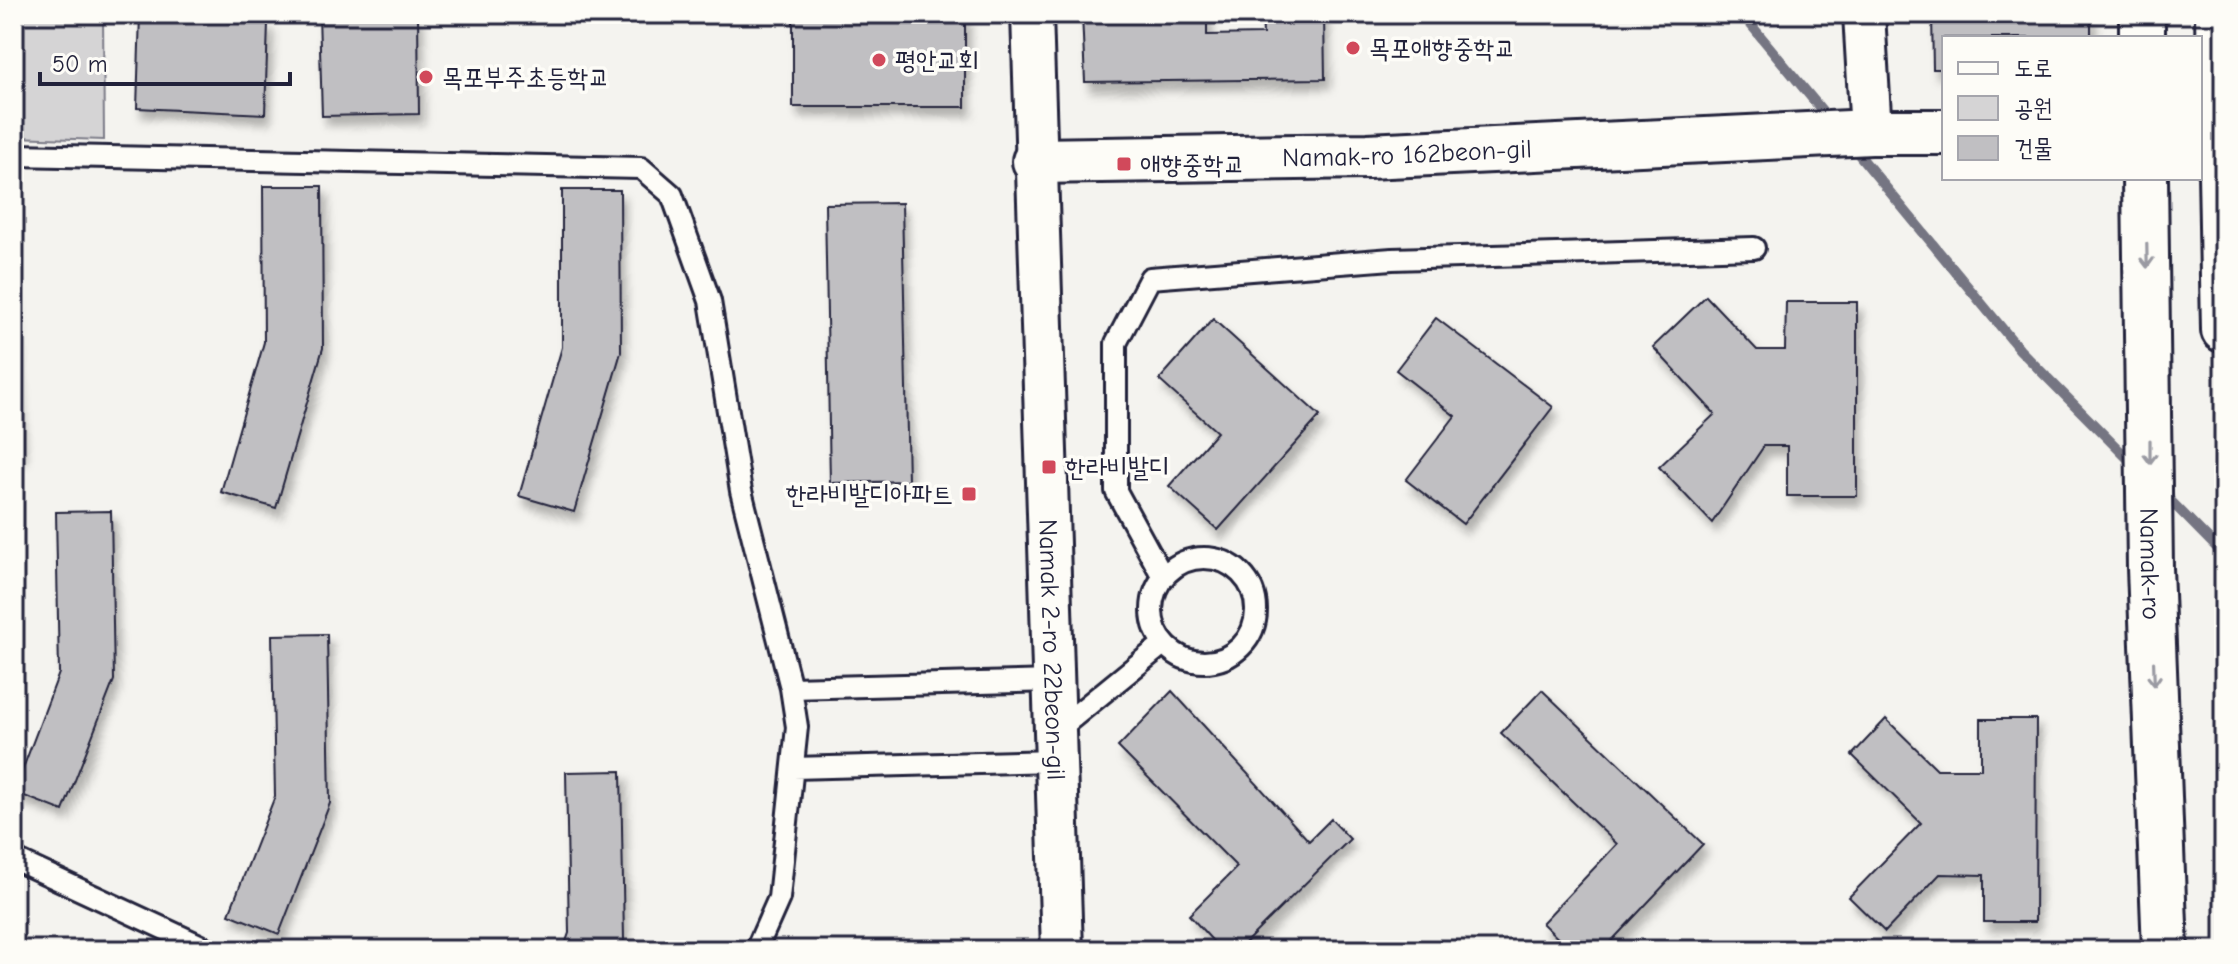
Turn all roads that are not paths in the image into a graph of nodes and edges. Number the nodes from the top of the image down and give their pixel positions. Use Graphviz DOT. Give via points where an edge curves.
graph roads {
  1 [pos="1032,14"];
  2 [pos="1864,14"];
  3 [pos="2142,14"];
  4 [pos="2218,14"];
  5 [pos="2142,36"];
  6 [pos="1863,132"];
  7 [pos="1942,132"];
  8 [pos="2215,132"];
  9 [pos="14,155"];
  10 [pos="1035,161"];
  11 [pos="2145,180"];
  12 [pos="1754,248"];
  13 [pos="2224,330"];
  14 [pos="1163,577"];
  15 [pos="1163,644"];
  16 [pos="1053,681"];
  17 [pos="791,688"];
  18 [pos="1055,747"];
  19 [pos="793,768"];
  20 [pos="14,859"];
  21 [pos="210,950"];
  22 [pos="756,950"];
  23 [pos="1062,950"];
  24 [pos="2165,950"];
  1 -- 10 [label="street, Namak 2-ro 22beon-gil"];
  2 -- 6 [label="street"];
  3 -- 5 [label="street"];
  4 -- 8 [label="street"];
  6 -- 7 [label="street"];
  6 -- 10 [label="street, Namak-ro 162beon-gil" via="1368,156"];
  8 -- 13 [label="street"];
  9 -- 17 [label="lane" via="641,168 672,195 710,301 741,491"];
  10 -- 16 [label="street, Namak 2-ro 22beon-gil"];
  11 -- 24 [label="street, Namak-ro, one-way" via="2150,568"];
  12 -- 14 [label="lane" via="1392,259 1150,278 1116,343 1116,491"];
  14 -- 15 [label="lane" via="1151,611"];
  14 -- 15 [label="lane" via="1191,559 1225,562 1250,585 1256,618 1240,648 1210,663 1184,659"];
  15 -- 18 [label="lane"];
  16 -- 17 [label="lane"];
  16 -- 18 [label="street, Namak 2-ro 22beon-gil"];
  17 -- 19 [label="lane" via="797,727"];
  18 -- 19 [label="lane"];
  18 -- 23 [label="street, Namak 2-ro 22beon-gil"];
  19 -- 22 [label="lane" via="779,898"];
  20 -- 21 [label="lane"];
}
